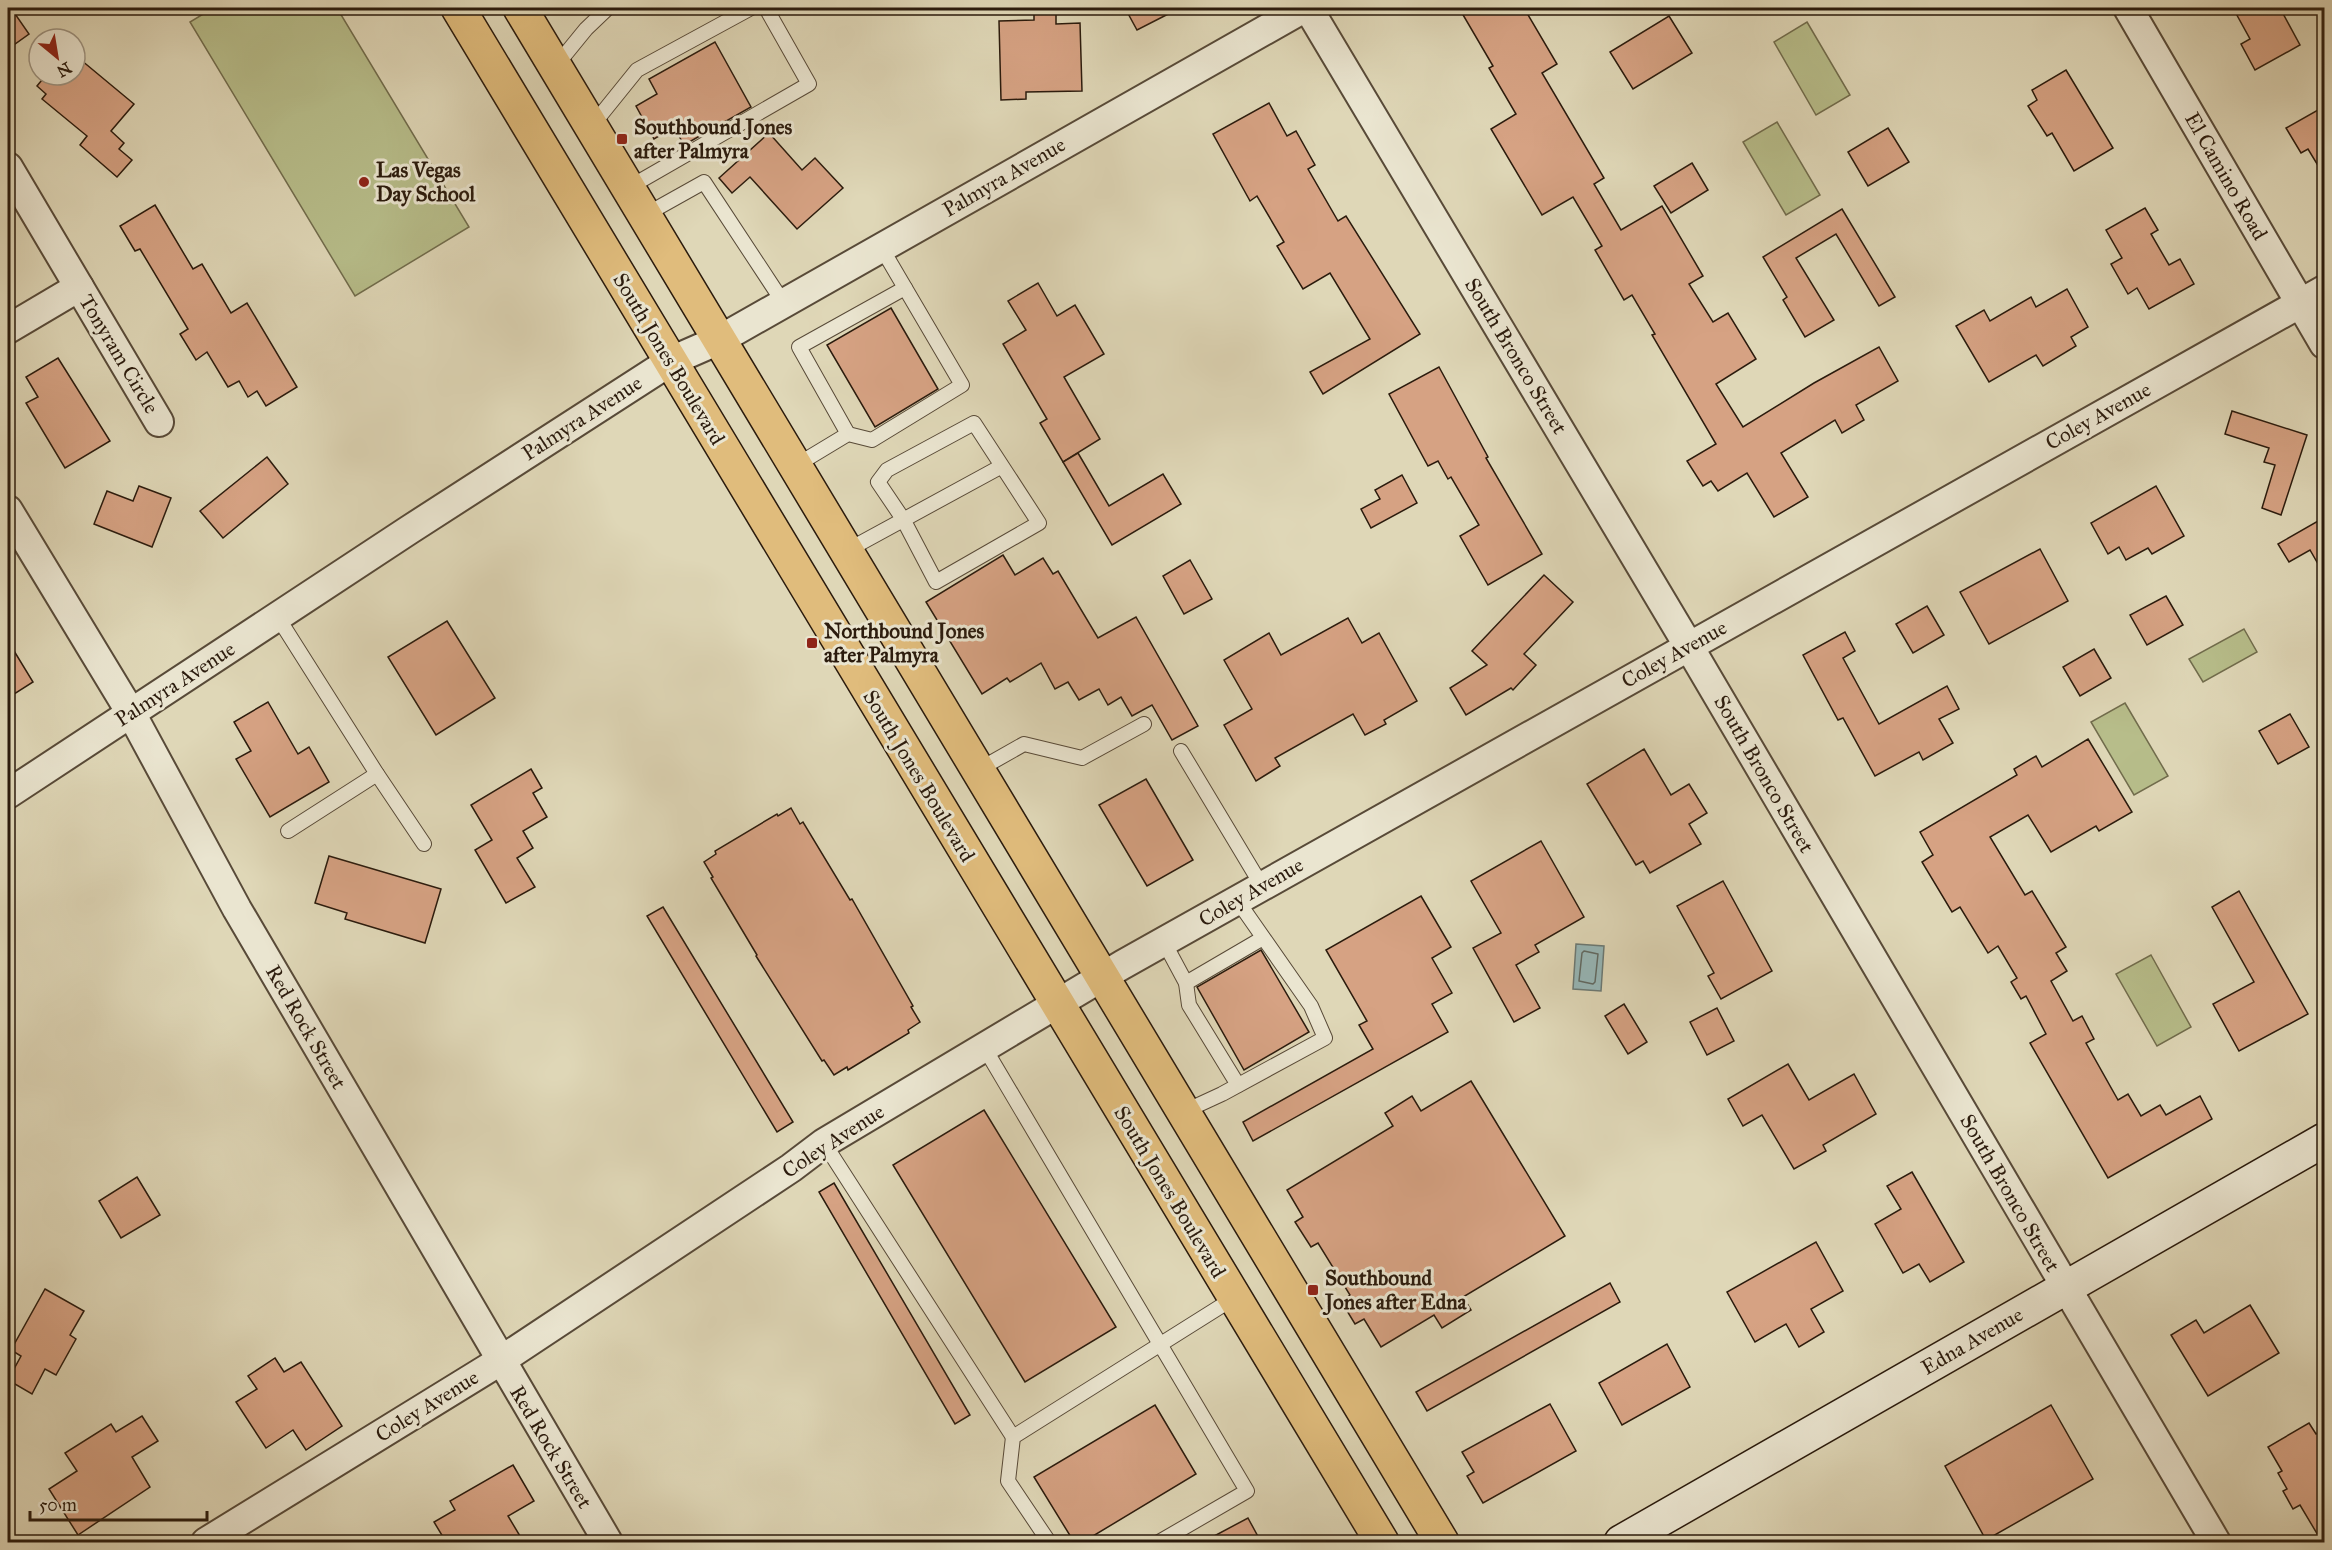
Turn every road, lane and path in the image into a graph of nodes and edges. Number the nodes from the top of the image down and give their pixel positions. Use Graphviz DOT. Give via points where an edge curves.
graph roads {
  1 [pos="458,8"];
  2 [pos="520,8"];
  3 [pos="608,8"];
  4 [pos="751,8"];
  5 [pos="766,8"];
  6 [pos="1306,8"];
  7 [pos="2128,8"];
  8 [pos="555,67"];
  9 [pos="591,127"];
  10 [pos="8,167"];
  11 [pos="628,188"];
  12 [pos="645,215"];
  13 [pos="881,247"];
  14 [pos="79,287"];
  15 [pos="905,288"];
  16 [pos="2312,297"];
  17 [pos="783,302"];
  18 [pos="8,330"];
  19 [pos="719,340"];
  20 [pos="2325,344"];
  21 [pos="672,361"];
  22 [pos="159,422"];
  23 [pos="848,434"];
  24 [pos="795,466"];
  25 [pos="1002,466"];
  26 [pos="8,510"];
  27 [pos="903,519"];
  28 [pos="846,551"];
  29 [pos="277,616"];
  30 [pos="1688,645"];
  31 [pos="131,713"];
  32 [pos="1143,724"];
  33 [pos="1181,751"];
  34 [pos="978,770"];
  35 [pos="377,774"];
  36 [pos="8,794"];
  37 [pos="288,831"];
  38 [pos="424,844"];
  39 [pos="1262,886"];
  40 [pos="1237,900"];
  41 [pos="1263,938"];
  42 [pos="1164,942"];
  43 [pos="1102,977"];
  44 [pos="1186,983"];
  45 [pos="1057,1003"];
  46 [pos="984,1047"];
  47 [pos="1238,1085"];
  48 [pos="1183,1112"];
  49 [pos="2325,1140"];
  50 [pos="824,1143"];
  51 [pos="2065,1287"];
  52 [pos="1234,1298"];
  53 [pos="1161,1345"];
  54 [pos="500,1361"];
  55 [pos="1013,1437"];
  56 [pos="206,1542"];
  57 [pos="608,1542"];
  58 [pos="1049,1542"];
  59 [pos="1159,1542"];
  60 [pos="1382,1542"];
  61 [pos="1442,1542"];
  62 [pos="1621,1542"];
  63 [pos="2216,1542"];
  1 -- 21 [label="main road, South Jones Boulevard"];
  2 -- 8 [label="main road"];
  3 -- 8 [label="lane"];
  4 -- 9 [label="lane" via="637,70"];
  5 -- 11 [label="lane" via="809,84"];
  6 -- 13 [label="street, Palmyra Avenue"];
  6 -- 30 [label="street, South Bronco Street"];
  7 -- 16 [label="street, El Camino Road"];
  8 -- 9 [label="main road"];
  9 -- 11 [label="main road"];
  10 -- 14 [label="street, Tonyram Circle"];
  11 -- 12 [label="main road"];
  12 -- 17 [label="lane" via="704,182"];
  12 -- 19 [label="main road"];
  13 -- 15 [label="lane"];
  13 -- 17 [label="street, Palmyra Avenue"];
  14 -- 18 [label="street, Tonyram Circle"];
  14 -- 22 [label="street, Tonyram Circle"];
  15 -- 23 [label="lane" via="799,347"];
  15 -- 23 [label="lane" via="963,385 872,440"];
  16 -- 20 [label="street, El Camino Road"];
  16 -- 30 [label="street, Coley Avenue"];
  17 -- 19 [label="street, Palmyra Avenue"];
  19 -- 21 [label="street, Palmyra Avenue"];
  19 -- 24 [label="main road"];
  21 -- 29 [label="street, Palmyra Avenue"];
  21 -- 45 [label="main road, South Jones Boulevard"];
  23 -- 24 [label="lane"];
  24 -- 28 [label="main road"];
  25 -- 27 [label="lane"];
  25 -- 27 [label="lane" via="974,423 887,470 878,482"];
  25 -- 27 [label="lane" via="1039,524 936,582"];
  26 -- 31 [label="street, Red Rock Street"];
  27 -- 28 [label="lane"];
  28 -- 34 [label="main road"];
  29 -- 31 [label="street, Palmyra Avenue"];
  29 -- 35 [label="lane"];
  30 -- 39 [label="street, Coley Avenue"];
  30 -- 51 [label="street, South Bronco Street"];
  31 -- 36 [label="street, Palmyra Avenue"];
  31 -- 54 [label="street, Red Rock Street" via="237,909"];
  32 -- 34 [label="lane" via="1082,758 1024,744"];
  33 -- 39 [label="lane"];
  34 -- 43 [label="main road"];
  35 -- 37 [label="lane"];
  35 -- 38 [label="lane"];
  39 -- 40 [label="street, Coley Avenue"];
  40 -- 41 [label="lane"];
  40 -- 42 [label="street, Coley Avenue"];
  41 -- 44 [label="lane"];
  41 -- 47 [label="lane" via="1311,1005 1325,1038"];
  42 -- 43 [label="street, Coley Avenue"];
  42 -- 44 [label="lane"];
  43 -- 45 [label="street, Coley Avenue"];
  43 -- 48 [label="main road"];
  44 -- 47 [label="lane" via="1189,1005"];
  45 -- 46 [label="street, Coley Avenue"];
  45 -- 52 [label="main road, South Jones Boulevard"];
  46 -- 50 [label="street, Coley Avenue"];
  46 -- 53 [label="lane"];
  47 -- 48 [label="lane"];
  48 -- 61 [label="main road"];
  49 -- 51 [label="street, Edna Avenue"];
  50 -- 54 [label="street, Coley Avenue"];
  50 -- 55 [label="lane"];
  51 -- 62 [label="street, Edna Avenue"];
  51 -- 63 [label="street, South Bronco Street"];
  52 -- 53 [label="lane"];
  52 -- 60 [label="main road, South Jones Boulevard"];
  53 -- 55 [label="lane"];
  53 -- 59 [label="lane" via="1247,1491"];
  54 -- 56 [label="street, Coley Avenue"];
  54 -- 57 [label="street, Red Rock Street"];
  55 -- 58 [label="lane" via="1008,1481"];
}
